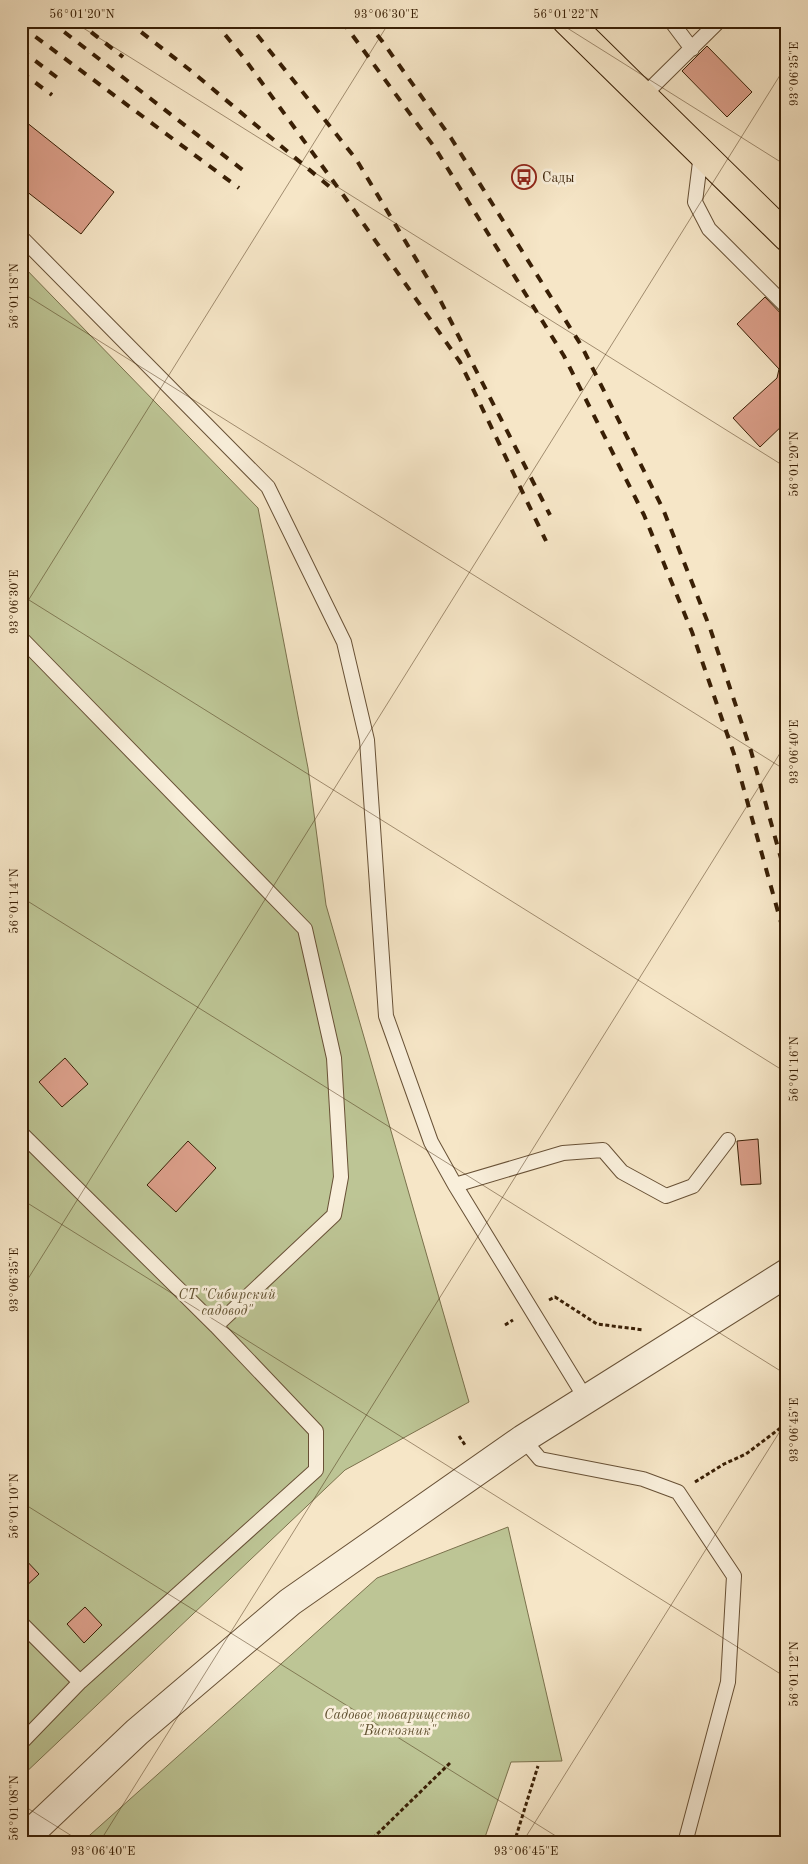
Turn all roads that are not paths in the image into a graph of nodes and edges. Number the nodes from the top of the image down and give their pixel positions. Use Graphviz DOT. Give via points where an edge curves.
graph roads {
  1 [pos="567,21"];
  2 [pos="671,21"];
  3 [pos="719,21"];
  4 [pos="692,48"];
  5 [pos="643,96"];
  6 [pos="701,154"];
  7 [pos="21,237"];
  8 [pos="787,237"];
  9 [pos="787,307"];
  10 [pos="21,638"];
  11 [pos="21,1133"];
  12 [pos="728,1140"];
  13 [pos="455,1185"];
  14 [pos="787,1273"];
  15 [pos="216,1326"];
  16 [pos="586,1399"];
  17 [pos="523,1439"];
  18 [pos="21,1624"];
  19 [pos="80,1682"];
  20 [pos="21,1743"];
  21 [pos="21,1842"];
  22 [pos="685,1843"];
  1 -- 5 [label="highway"];
  2 -- 4 [label="lane"];
  3 -- 4 [label="lane"];
  4 -- 5 [label="lane"];
  5 -- 6 [label="highway"];
  6 -- 8 [label="highway"];
  6 -- 9 [label="lane" via="696,202 709,229"];
  7 -- 13 [label="lane" via="268,487 344,642 367,740 386,1016 431,1142"];
  10 -- 15 [label="lane" via="305,930 334,1058 341,1177 334,1215"];
  11 -- 15 [label="lane"];
  12 -- 13 [label="lane" via="693,1186 666,1196 622,1172 603,1150 563,1153"];
  13 -- 16 [label="lane"];
  14 -- 16 [label="street"];
  15 -- 19 [label="lane" via="316,1431 316,1470"];
  16 -- 17 [label="street"];
  17 -- 21 [label="street" via="290,1602 137,1732"];
  17 -- 22 [label="lane" via="540,1459 643,1480 678,1492 734,1576 728,1682"];
  18 -- 19 [label="lane"];
  19 -- 20 [label="lane"];
}
